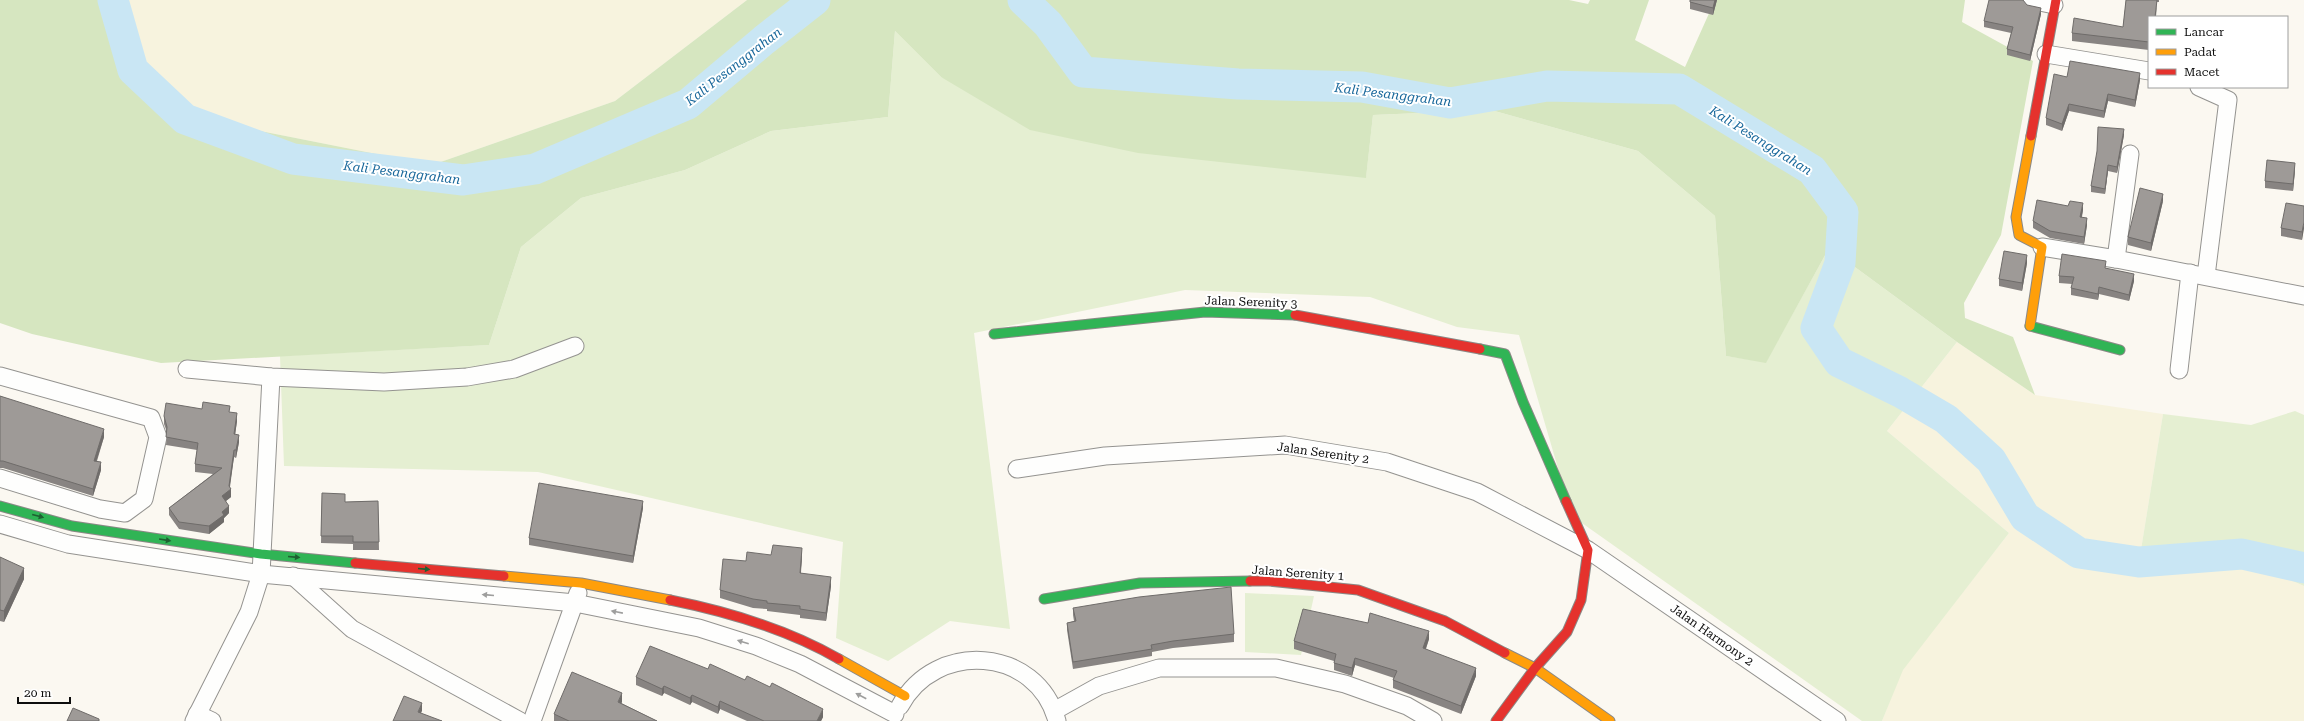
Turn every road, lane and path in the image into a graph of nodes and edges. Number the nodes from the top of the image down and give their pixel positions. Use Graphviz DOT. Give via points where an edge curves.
graph roads {
  1 [pos="2030,0"];
  2 [pos="2055,2"];
  3 [pos="2046,54"];
  4 [pos="2148,71"];
  5 [pos="2201,88"];
  6 [pos="2130,154"];
  7 [pos="2042,246"];
  8 [pos="2116,259"];
  9 [pos="2198,275"];
  10 [pos="2304,296"];
  11 [pos="994,334"];
  12 [pos="575,346"];
  13 [pos="2120,350"];
  14 [pos="186,369"];
  15 [pos="2179,370"];
  16 [pos="0,376"];
  17 [pos="271,377"];
  18 [pos="1017,469"];
  19 [pos="0,478"];
  20 [pos="0,506"];
  21 [pos="0,524"];
  22 [pos="1588,550"];
  23 [pos="261,554"];
  24 [pos="261,574"];
  25 [pos="293,576"];
  26 [pos="581,583"];
  27 [pos="1044,599"];
  28 [pos="575,604"];
  29 [pos="1535,668"];
  30 [pos="905,696"];
  31 [pos="1055,716"];
  32 [pos="894,718"];
  33 [pos="201,719"];
  34 [pos="520,721"];
  35 [pos="532,721"];
  36 [pos="1433,721"];
  37 [pos="1496,721"];
  38 [pos="1610,721"];
  39 [pos="1837,721"];
  1 -- 2 [label="street"];
  2 -- 3 [label="street"];
  3 -- 4 [label="street"];
  3 -- 7 [label="street" via="2016,217 2019,234"];
  5 -- 9 [label="street" via="2228,100"];
  6 -- 8 [label="street"];
  7 -- 8 [label="street"];
  7 -- 13 [label="street" via="2028,326"];
  8 -- 9 [label="street"];
  9 -- 10 [label="street"];
  9 -- 15 [label="street"];
  11 -- 22 [label="street, Jalan Serenity 3" via="1205,312 1294,315 1505,354 1523,402"];
  12 -- 17 [label="street" via="514,369 467,377 384,382"];
  14 -- 17 [label="street"];
  16 -- 19 [label="street" via="151,418 158,437 144,499 125,512 100,509"];
  17 -- 23 [label="street"];
  18 -- 22 [label="street, Jalan Serenity 2" via="1104,456 1285,446 1387,462 1477,492"];
  20 -- 23 [label="street, one-way" via="72,526"];
  21 -- 24 [label="street" via="68,544"];
  22 -- 29 [label="street" via="1581,600 1567,632"];
  22 -- 39 [label="street, Jalan Harmony 2"];
  23 -- 24 [label="street"];
  23 -- 26 [label="street, one-way"];
  24 -- 25 [label="street"];
  24 -- 33 [label="street" via="249,612"];
  28 -- 25 [label="street, one-way"];
  25 -- 34 [label="street" via="352,629"];
  26 -- 28 [label="street"];
  26 -- 30 [label="street" via="705,607 763,624 810,642"];
  27 -- 29 [label="street, Jalan Serenity 1" via="1140,583 1269,581 1358,590 1445,621"];
  32 -- 28 [label="street, one-way" via="800,664 756,646 698,628"];
  28 -- 35 [label="street"];
  29 -- 37 [label="street"];
  29 -- 38 [label="street, Jalan Serenity 1"];
  30 -- 31 [label="street" via="925,675 951,663 979,659 1007,665 1026,676 1043,691"];
  30 -- 32 [label="street"];
  31 -- 36 [label="street" via="1099,686 1159,668 1276,668 1345,684 1407,706"];
}
